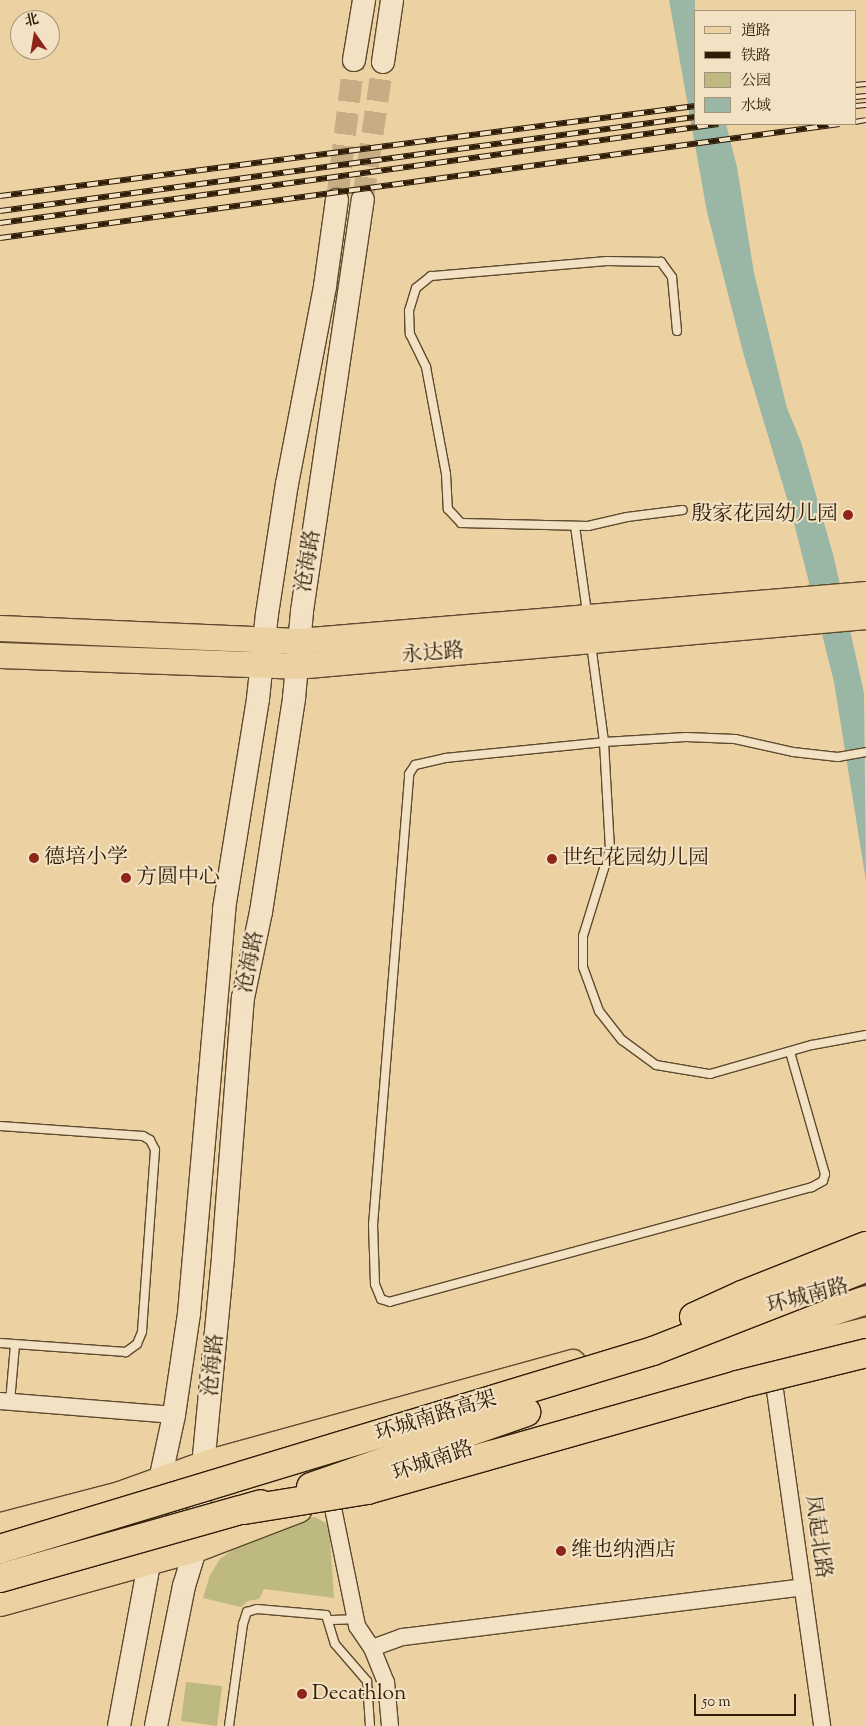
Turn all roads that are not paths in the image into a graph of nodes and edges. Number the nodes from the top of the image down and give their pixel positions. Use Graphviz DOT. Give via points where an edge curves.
graph roads {
  1 [pos="364,0"];
  2 [pos="392,0"];
  3 [pos="354,60"];
  4 [pos="383,62"];
  5 [pos="362,199"];
  6 [pos="337,200"];
  7 [pos="677,331"];
  8 [pos="683,510"];
  9 [pos="574,526"];
  10 [pos="860,605"];
  11 [pos="0,628"];
  12 [pos="589,629"];
  13 [pos="264,640"];
  14 [pos="298,641"];
  15 [pos="0,655"];
  16 [pos="262,666"];
  17 [pos="296,666"];
  18 [pos="604,742"];
  19 [pos="866,752"];
  20 [pos="866,1034"];
  21 [pos="790,1052"];
  22 [pos="0,1126"];
  23 [pos="866,1246"];
  24 [pos="866,1270"];
  25 [pos="866,1281"];
  26 [pos="866,1300"];
  27 [pos="866,1320"];
  28 [pos="866,1332"];
  29 [pos="0,1343"];
  30 [pos="15,1345"];
  31 [pos="866,1353"];
  32 [pos="770,1355"];
  33 [pos="561,1372"];
  34 [pos="5,1402"];
  35 [pos="581,1411"];
  36 [pos="174,1414"];
  37 [pos="205,1463"];
  38 [pos="160,1480"];
  39 [pos="331,1498"];
  40 [pos="244,1510"];
  41 [pos="0,1526"];
  42 [pos="0,1549"];
  43 [pos="195,1549"];
  44 [pos="149,1564"];
  45 [pos="0,1578"];
  46 [pos="803,1587"];
  47 [pos="0,1603"];
  48 [pos="356,1619"];
  49 [pos="329,1620"];
  50 [pos="372,1648"];
  51 [pos="119,1726"];
  52 [pos="156,1726"];
  53 [pos="229,1726"];
  54 [pos="370,1726"];
  55 [pos="390,1726"];
  56 [pos="822,1726"];
  1 -- 3 [label="main road"];
  2 -- 4 [label="main road"];
  5 -- 14 [label="main road, 沧海路"];
  6 -- 13 [label="main road, 沧海路" via="325,286 287,484"];
  7 -- 9 [label="lane" via="672,277 661,262 608,261 431,276 416,288 409,311 410,334 426,367 446,474 448,509 460,523"];
  8 -- 9 [label="lane"];
  9 -- 12 [label="lane"];
  10 -- 12 [label="main road, 永达路"];
  11 -- 13 [label="main road, 永达路"];
  12 -- 14 [label="main road, 永达路"];
  12 -- 17 [label="main road, 永达路"];
  12 -- 18 [label="lane"];
  13 -- 14 [label="main road, 永达路"];
  13 -- 16 [label="main road, 沧海路"];
  14 -- 17 [label="main road, 沧海路"];
  15 -- 16 [label="main road, 永达路"];
  16 -- 17 [label="main road, 永达路"];
  16 -- 36 [label="main road, 沧海路" via="224,909 188,1314"];
  17 -- 37 [label="main road, 沧海路" via="294,698 261,912 243,998"];
  18 -- 19 [label="lane" via="735,739 793,752 838,757"];
  18 -- 21 [label="lane" via="610,849 583,936 583,967 599,1011 622,1040 656,1065 686,1072 710,1074"];
  18 -- 21 [label="lane" via="445,758 415,765 409,774 373,1225 375,1284 381,1299 390,1302 409,1297 812,1187 823,1181 825,1174"];
  20 -- 21 [label="lane"];
  22 -- 30 [label="lane" via="143,1136 150,1140 155,1150 142,1332 137,1344 126,1352"];
  23 -- 33 [label="highway, bridge"];
  24 -- 33 [label="highway, 环城南路高架, bridge" via="653,1351"];
  25 -- 33 [label="main road, 环城南路"];
  26 -- 40 [label="highway, 环城南路高架, bridge" via="526,1412"];
  27 -- 35 [label="main road, 环城南路"];
  28 -- 32 [label="highway"];
  29 -- 30 [label="lane"];
  30 -- 34 [label="lane"];
  31 -- 40 [label="highway, bridge" via="367,1490"];
  32 -- 35 [label="highway"];
  32 -- 46 [label="street, 凤起北路"];
  33 -- 37 [label="main road, 环城南路"];
  33 -- 42 [label="highway, 环城南路高架, bridge"];
  34 -- 36 [label="street"];
  35 -- 39 [label="main road, 环城南路"];
  36 -- 38 [label="main road, 沧海路"];
  37 -- 38 [label="main road, 环城南路"];
  37 -- 43 [label="main road, 沧海路"];
  38 -- 41 [label="main road, 环城南路"];
  38 -- 44 [label="main road, 沧海路"];
  39 -- 43 [label="main road, 环城南路"];
  39 -- 48 [label="street"];
  40 -- 45 [label="highway, 环城南路高架, bridge"];
  43 -- 44 [label="main road, 环城南路"];
  43 -- 52 [label="main road, 沧海路" via="184,1586"];
  44 -- 47 [label="main road, 环城南路"];
  44 -- 51 [label="main road, 沧海路"];
  46 -- 50 [label="street" via="403,1637"];
  46 -- 56 [label="street, 凤起北路"];
  48 -- 49 [label="lane"];
  48 -- 50 [label="street"];
  49 -- 53 [label="lane" via="326,1615 257,1609 247,1612"];
  49 -- 54 [label="lane" via="335,1644 367,1682"];
  50 -- 55 [label="street" via="386,1682"];
}
